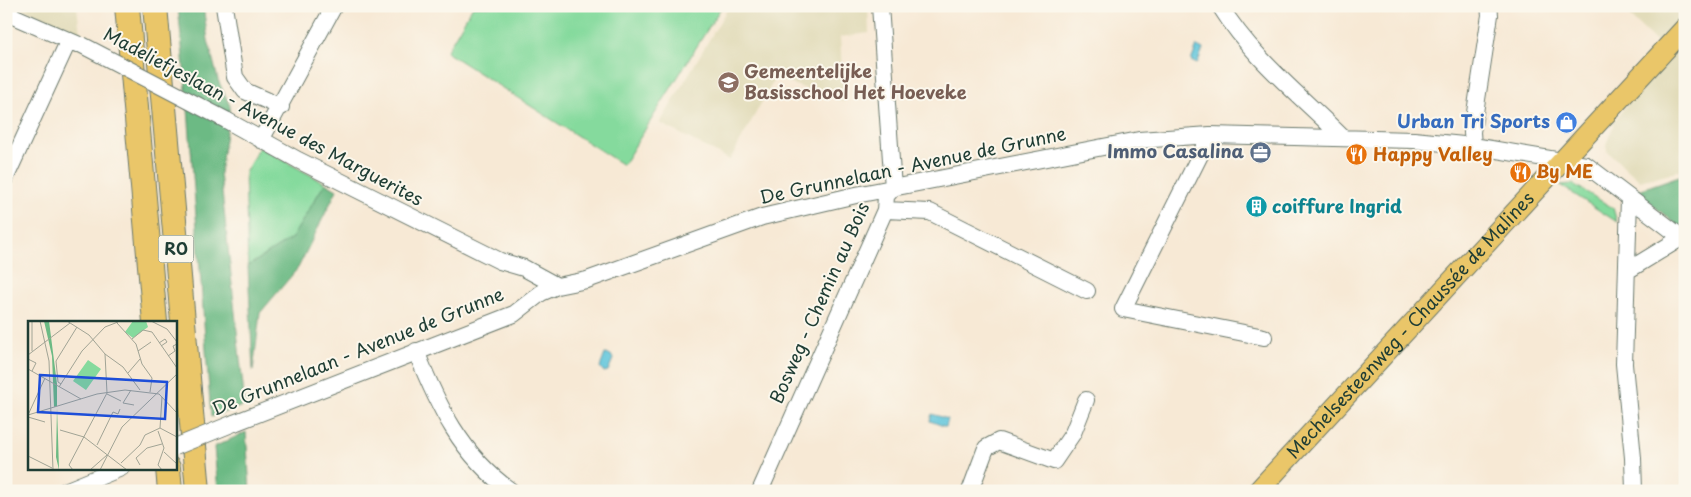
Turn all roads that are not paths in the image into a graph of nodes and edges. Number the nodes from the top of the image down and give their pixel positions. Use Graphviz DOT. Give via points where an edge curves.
graph roads {
  1 [pos="127,6"];
  2 [pos="155,6"];
  3 [pos="224,6"];
  4 [pos="334,6"];
  5 [pos="880,6"];
  6 [pos="1220,6"];
  7 [pos="1489,6"];
  8 [pos="6,13"];
  9 [pos="1685,28"];
  10 [pos="75,43"];
  11 [pos="281,107"];
  12 [pos="1210,135"];
  13 [pos="1342,137"];
  14 [pos="262,140"];
  15 [pos="1473,146"];
  16 [pos="1563,160"];
  17 [pos="6,177"];
  18 [pos="892,188"];
  19 [pos="1629,198"];
  20 [pos="886,210"];
  21 [pos="1683,239"];
  22 [pos="500,261"];
  23 [pos="1627,270"];
  24 [pos="557,286"];
  25 [pos="1087,291"];
  26 [pos="541,293"];
  27 [pos="155,321"];
  28 [pos="1264,337"];
  29 [pos="416,351"];
  30 [pos="1086,400"];
  31 [pos="176,447"];
  32 [pos="116,470"];
  33 [pos="168,470"];
  34 [pos="65,491"];
  35 [pos="170,491"];
  36 [pos="198,491"];
  37 [pos="511,491"];
  38 [pos="760,491"];
  39 [pos="970,491"];
  40 [pos="1258,491"];
  41 [pos="1634,491"];
  1 -- 27 [label="highway, R0"];
  2 -- 36 [label="highway, R0"];
  3 -- 11 [label="street" via="235,77 245,91"];
  4 -- 11 [label="street"];
  5 -- 18 [label="street, Bosweg - Chemin au Bois"];
  6 -- 13 [label="street" via="1237,33"];
  7 -- 15 [label="street" via="1472,132"];
  8 -- 10 [label="street, Madeliefjeslaan - Avenue des Marguerites"];
  9 -- 16 [label="main road, Mechelsesteenweg - Chaussée de Malines"];
  10 -- 14 [label="street, Madeliefjeslaan - Avenue des Marguerites, bridge"];
  10 -- 17 [label="street"];
  11 -- 14 [label="street"];
  12 -- 13 [label="street, De Grunnelaan - Avenue de Grunne"];
  12 -- 18 [label="street, De Grunnelaan - Avenue de Grunne" via="1139,140"];
  12 -- 28 [label="street" via="1122,309"];
  13 -- 15 [label="street, De Grunnelaan - Avenue de Grunne"];
  14 -- 22 [label="street, Madeliefjeslaan - Avenue des Marguerites"];
  15 -- 16 [label="street, De Grunnelaan - Avenue de Grunne"];
  16 -- 19 [label="street, De Grunnelaan - Avenue de Grunne" via="1586,165"];
  16 -- 40 [label="main road, Mechelsesteenweg - Chaussée de Malines"];
  18 -- 20 [label="street, Bosweg - Chemin au Bois" via="886,196"];
  18 -- 24 [label="street, De Grunnelaan - Avenue de Grunne" via="762,217 587,280"];
  19 -- 21 [label="street, De Grunnelaan - Avenue de Grunne"];
  19 -- 23 [label="street"];
  20 -- 25 [label="street" via="930,212"];
  20 -- 38 [label="street, Bosweg - Chemin au Bois"];
  21 -- 23 [label="street"];
  22 -- 24 [label="street, Madeliefjeslaan - Avenue des Marguerites" via="524,268"];
  22 -- 26 [label="street, Madeliefjeslaan - Avenue des Marguerites"];
  23 -- 41 [label="street" via="1624,364"];
  24 -- 26 [label="street, De Grunnelaan - Avenue de Grunne"];
  26 -- 29 [label="street, De Grunnelaan - Avenue de Grunne" via="514,314"];
  29 -- 31 [label="street, De Grunnelaan - Avenue de Grunne, bridge"];
  29 -- 37 [label="street" via="436,402 457,437 482,466"];
  30 -- 39 [label="street" via="1073,433 1054,461 999,441 986,448"];
  32 -- 34 [label="street"];
  33 -- 35 [label="highway"];
}
